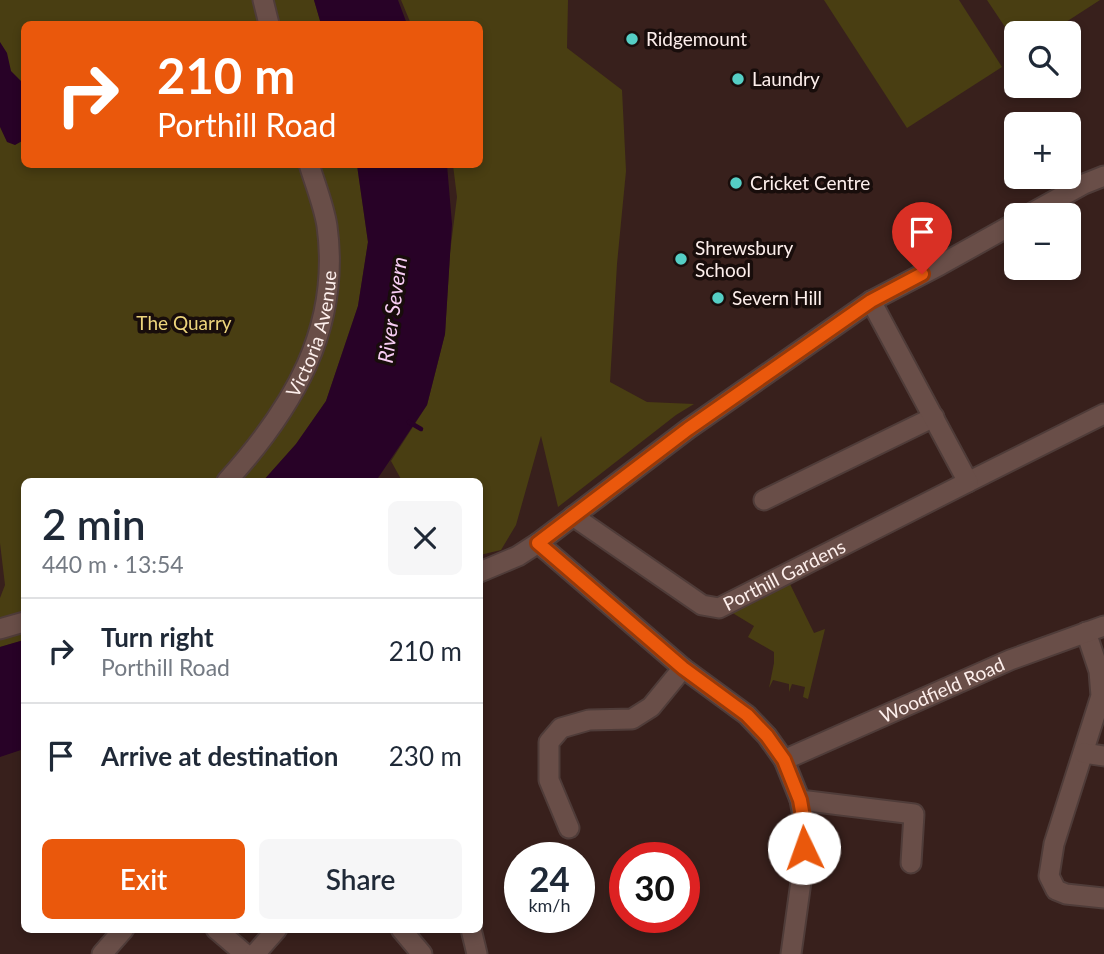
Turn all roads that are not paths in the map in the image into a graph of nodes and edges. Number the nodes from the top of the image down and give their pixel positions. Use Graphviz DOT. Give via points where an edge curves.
graph roads {
  1 [pos="263,0"];
  2 [pos="268,21"];
  3 [pos="310,168"];
  4 [pos="1104,176"];
  5 [pos="1050,203"];
  6 [pos="1004,229"];
  7 [pos="871,301"];
  8 [pos="1104,414"];
  9 [pos="934,417"];
  10 [pos="230,478"];
  11 [pos="968,482"];
  12 [pos="764,500"];
  13 [pos="573,516"];
  14 [pos="538,543"];
  15 [pos="483,571"];
  16 [pos="21,623"];
  17 [pos="0,629"];
  18 [pos="1095,629"];
  19 [pos="683,668"];
  20 [pos="1094,755"];
  21 [pos="784,760"];
  22 [pos="800,800"];
  23 [pos="569,828"];
  24 [pos="911,863"];
  25 [pos="1104,898"];
  26 [pos="120,933"];
  27 [pos="221,933"];
  28 [pos="273,933"];
  29 [pos="404,933"];
  30 [pos="472,933"];
  31 [pos="102,954"];
  32 [pos="245,954"];
  33 [pos="255,954"];
  34 [pos="422,954"];
  35 [pos="477,954"];
  36 [pos="791,954"];
  1 -- 2 [label="street"];
  3 -- 10 [label="street, Victoria Avenue" via="327,224 330,274 319,334 288,403"];
  4 -- 5 [label="street"];
  6 -- 7 [label="street"];
  7 -- 9 [label="street"];
  7 -- 13 [label="street"];
  8 -- 11 [label="street, Porthill Gardens"];
  9 -- 11 [label="street"];
  9 -- 12 [label="street"];
  11 -- 13 [label="street, Porthill Gardens" via="719,608 702,605"];
  13 -- 14 [label="street"];
  14 -- 15 [label="street"];
  14 -- 19 [label="street"];
  16 -- 17 [label="street"];
  18 -- 20 [label="street" via="1101,696"];
  18 -- 21 [label="street, Woodfield Road" via="1010,660"];
  19 -- 21 [label="street" via="747,715"];
  19 -- 23 [label="street" via="651,707 632,719 589,720 561,728 549,742 549,780"];
  20 -- 25 [label="street" via="1054,844 1049,876 1056,890 1066,894"];
  21 -- 22 [label="street"];
  22 -- 24 [label="street" via="914,814"];
  22 -- 36 [label="street" via="805,828 803,867"];
  26 -- 31 [label="street"];
  27 -- 32 [label="street"];
  28 -- 33 [label="street"];
  29 -- 34 [label="street"];
  30 -- 35 [label="street"];
}
